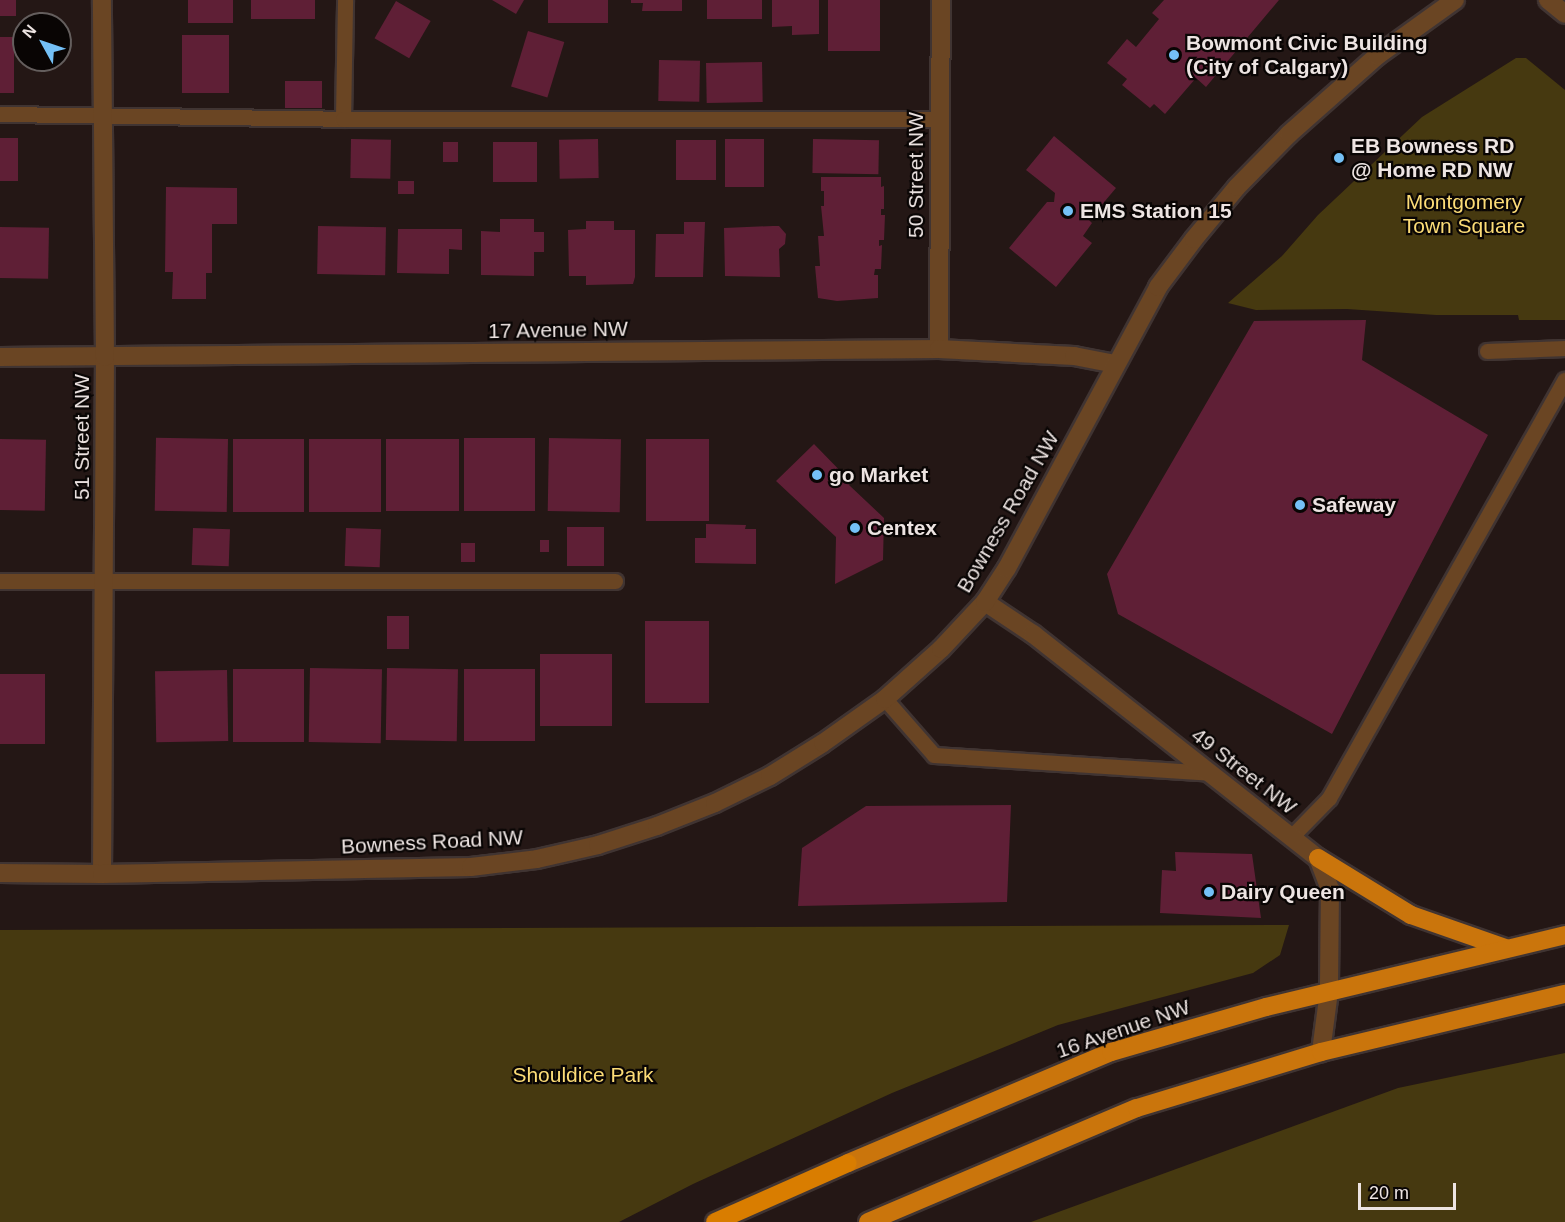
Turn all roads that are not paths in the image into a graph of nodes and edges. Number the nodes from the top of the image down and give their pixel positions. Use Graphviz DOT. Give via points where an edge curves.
graph roads {
  1 [pos="102,0"];
  2 [pos="345,0"];
  3 [pos="941,0"];
  4 [pos="1455,0"];
  5 [pos="1548,0"];
  6 [pos="1565,14"];
  7 [pos="0,114"];
  8 [pos="101,114"];
  9 [pos="343,119"];
  10 [pos="939,119"];
  11 [pos="1565,348"];
  12 [pos="939,349"];
  13 [pos="1486,351"];
  14 [pos="0,357"];
  15 [pos="105,357"];
  16 [pos="1115,364"];
  17 [pos="1565,383"];
  18 [pos="615,580"];
  19 [pos="0,581"];
  20 [pos="104,582"];
  21 [pos="985,603"];
  22 [pos="885,699"];
  23 [pos="1210,773"];
  24 [pos="1291,837"];
  25 [pos="1318,858"];
  26 [pos="0,873"];
  27 [pos="102,874"];
  28 [pos="1565,935"];
  29 [pos="1505,948"];
  30 [pos="1329,991"];
  31 [pos="1565,994"];
  32 [pos="1322,1052"];
  33 [pos="715,1222"];
  34 [pos="868,1222"];
  1 -- 8 [label="street, 51 Street NW"];
  2 -- 9 [label="lane"];
  3 -- 10 [label="street, 50 Street NW"];
  4 -- 16 [label="street, Bowness Road NW" via="1377,56 1289,134 1237,187 1158,287"];
  5 -- 6 [label="street"];
  7 -- 8 [label="lane"];
  8 -- 9 [label="lane"];
  8 -- 15 [label="street, 51 Street NW"];
  9 -- 10 [label="lane"];
  10 -- 12 [label="street, 50 Street NW"];
  11 -- 13 [label="lane"];
  12 -- 15 [label="street, 17 Avenue NW"];
  12 -- 16 [label="street, 17 Avenue NW" via="1074,356"];
  14 -- 15 [label="street, 17 Avenue NW"];
  15 -- 20 [label="street, 51 Street NW"];
  16 -- 21 [label="street, Bowness Road NW"];
  17 -- 24 [label="lane" via="1329,798"];
  18 -- 20 [label="lane"];
  19 -- 20 [label="lane"];
  20 -- 27 [label="street, 51 Street NW"];
  21 -- 22 [label="street, Bowness Road NW"];
  21 -- 23 [label="street, 49 Street NW" via="1034,634"];
  22 -- 23 [label="lane" via="934,755"];
  22 -- 27 [label="street, Bowness Road NW" via="824,743 715,803 608,842 537,859 471,867"];
  23 -- 24 [label="street, 49 Street NW"];
  24 -- 25 [label="street, 49 Street NW"];
  25 -- 29 [label="highway" via="1411,915"];
  25 -- 30 [label="street" via="1330,889"];
  26 -- 27 [label="street, Bowness Road NW"];
  28 -- 29 [label="highway, 16 Avenue NW"];
  29 -- 30 [label="highway, 16 Avenue NW"];
  30 -- 32 [label="street"];
  30 -- 33 [label="highway, 16 Avenue NW" via="1111,1052"];
  31 -- 32 [label="highway"];
  32 -- 34 [label="highway" via="1137,1108"];
}
